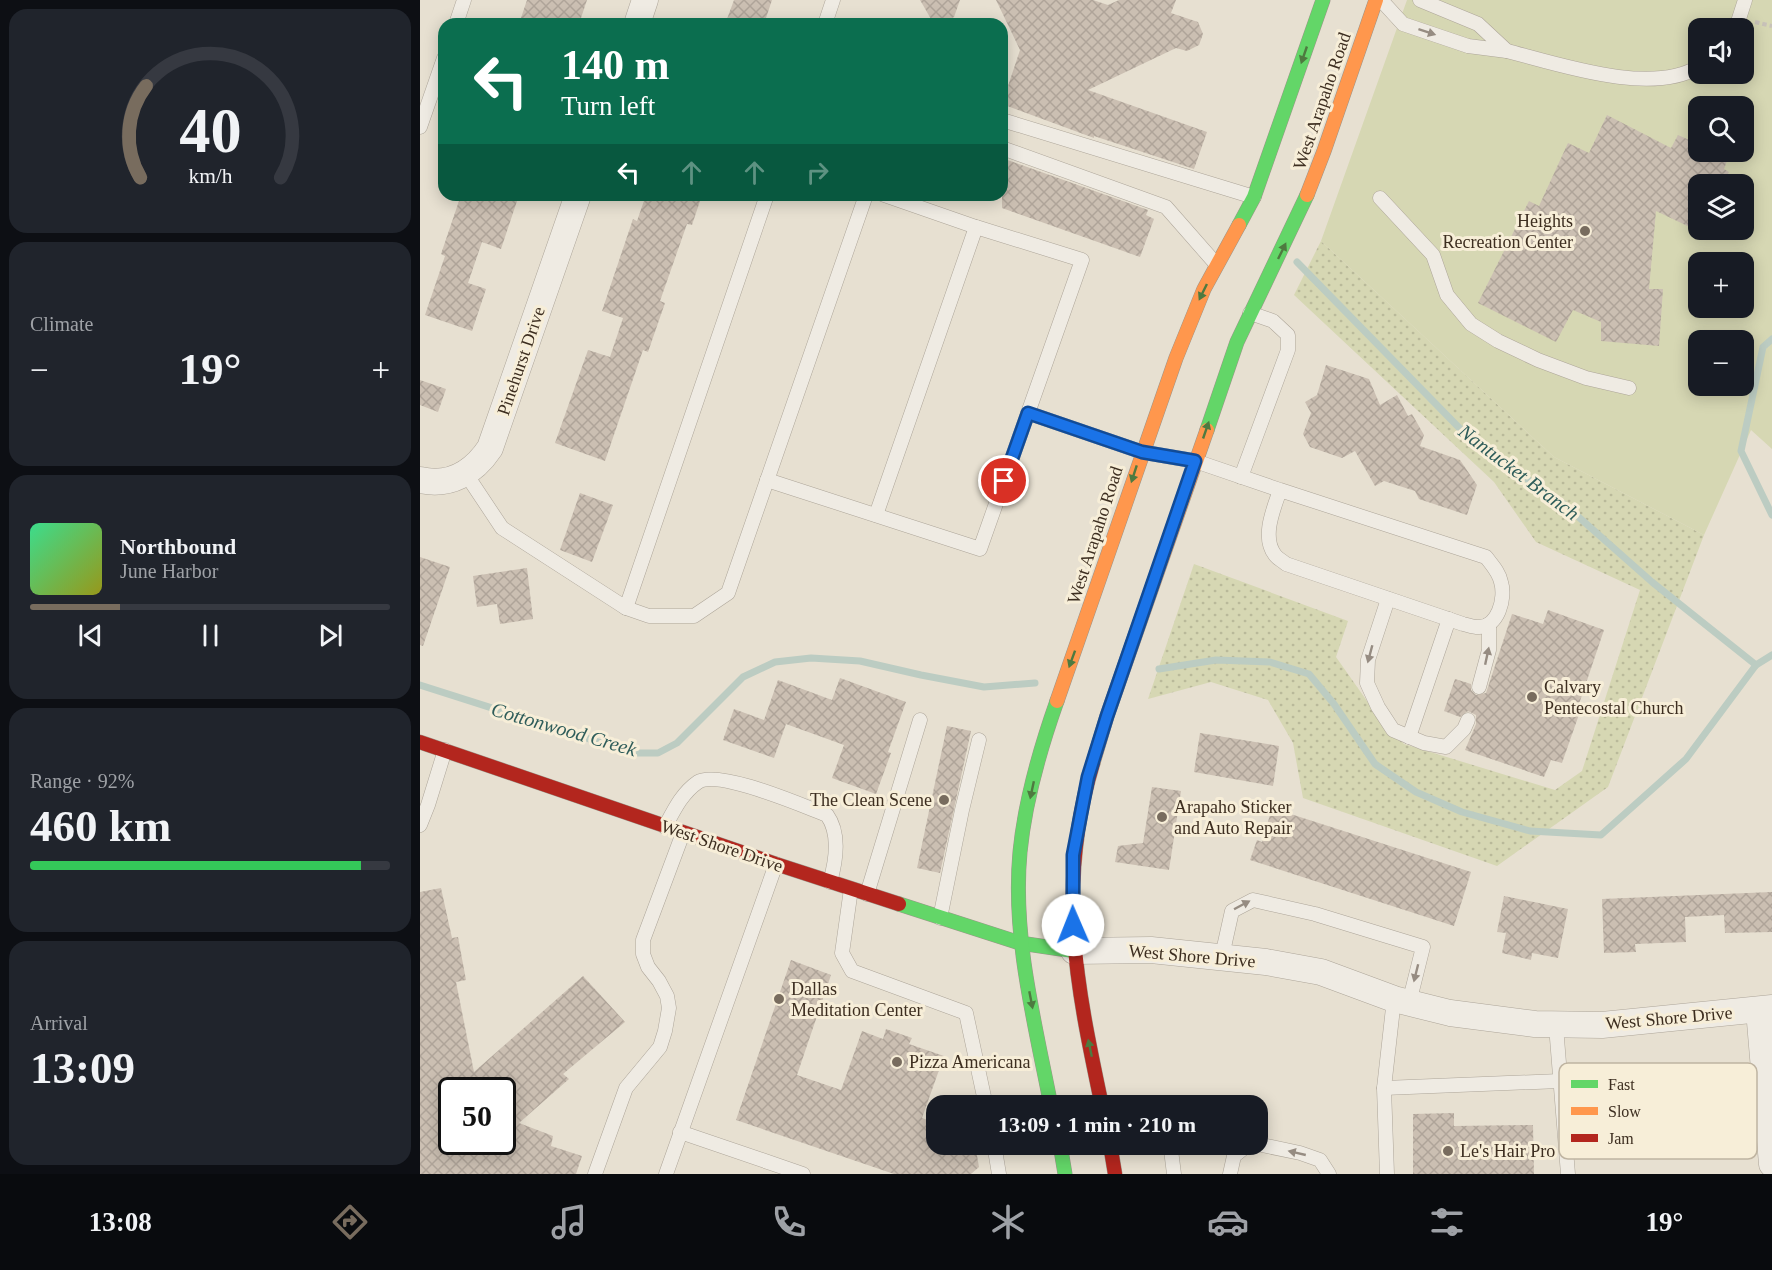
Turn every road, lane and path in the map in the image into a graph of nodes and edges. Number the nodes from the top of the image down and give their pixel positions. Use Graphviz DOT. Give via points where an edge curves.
graph roads {
  1 [pos="464,0"];
  2 [pos="645,0"];
  3 [pos="833,0"];
  4 [pos="1323,0"];
  5 [pos="1376,0"];
  6 [pos="1381,0"];
  7 [pos="1420,0"];
  8 [pos="1745,0"];
  9 [pos="458,18"];
  10 [pos="639,18"];
  11 [pos="827,18"];
  12 [pos="1739,18"];
  13 [pos="1507,51"];
  14 [pos="1688,72"];
  15 [pos="438,75"];
  16 [pos="1008,122"];
  17 [pos="420,127"];
  18 [pos="1008,150"];
  19 [pos="1254,197"];
  20 [pos="1380,198"];
  21 [pos="576,201"];
  22 [pos="765,201"];
  23 [pos="864,201"];
  24 [pos="901,201"];
  25 [pos="976,227"];
  26 [pos="1217,266"];
  27 [pos="1250,313"];
  28 [pos="1629,388"];
  29 [pos="1028,413"];
  30 [pos="1142,452"];
  31 [pos="1195,461"];
  32 [pos="466,474"];
  33 [pos="1241,477"];
  34 [pos="420,480"];
  35 [pos="767,480"];
  36 [pos="1280,490"];
  37 [pos="876,515"];
  38 [pos="1388,599"];
  39 [pos="626,608"];
  40 [pos="1449,619"];
  41 [pos="1489,624"];
  42 [pos="1479,687"];
  43 [pos="920,720"];
  44 [pos="1468,720"];
  45 [pos="1409,737"];
  46 [pos="979,741"];
  47 [pos="420,742"];
  48 [pos="445,750"];
  49 [pos="420,825"];
  50 [pos="665,827"];
  51 [pos="683,833"];
  52 [pos="776,864"];
  53 [pos="830,882"];
  54 [pos="851,889"];
  55 [pos="867,894"];
  56 [pos="940,918"];
  57 [pos="1020,943"];
  58 [pos="1074,951"];
  59 [pos="1222,956"];
  60 [pos="1402,1001"];
  61 [pos="1766,1009"];
  62 [pos="1556,1026"];
  63 [pos="1559,1067"];
  64 [pos="1559,1081"];
  65 [pos="1384,1089"];
  66 [pos="984,1095"];
  67 [pos="1049,1095"];
  68 [pos="1100,1095"];
  69 [pos="680,1131"];
  70 [pos="1268,1146"];
  71 [pos="996,1155"];
  72 [pos="1062,1155"];
  73 [pos="1112,1155"];
  74 [pos="1172,1155"];
  75 [pos="1235,1155"];
  76 [pos="1567,1159"];
  77 [pos="1772,1164"];
  78 [pos="595,1174"];
  79 [pos="666,1174"];
  80 [pos="803,1174"];
  81 [pos="999,1174"];
  82 [pos="1065,1174"];
  83 [pos="1115,1174"];
  84 [pos="1174,1174"];
  85 [pos="1230,1174"];
  86 [pos="1329,1174"];
  87 [pos="1387,1174"];
  88 [pos="1568,1174"];
  1 -- 9 [label="lane"];
  2 -- 10 [label="street"];
  3 -- 11 [label="lane"];
  4 -- 19 [label="main road, West Arapaho Road, one-way"];
  27 -- 5 [label="main road, West Arapaho Road, one-way" via="1300,212"];
  6 -- 13 [label="lane, one-way" via="1403,24 1468,46"];
  7 -- 13 [label="lane" via="1478,24"];
  8 -- 12 [label="lane"];
  13 -- 14 [label="lane" via="1627,78 1660,78"];
  15 -- 17 [label="lane"];
  16 -- 19 [label="lane"];
  18 -- 26 [label="lane" via="1166,207"];
  19 -- 26 [label="main road, West Arapaho Road"];
  20 -- 28 [label="lane" via="1432,255 1446,295 1471,324 1538,360 1586,378"];
  21 -- 32 [label="street, Pinehurst Drive" via="494,439 481,462"];
  22 -- 39 [label="lane"];
  23 -- 35 [label="lane"];
  24 -- 25 [label="lane"];
  25 -- 29 [label="lane" via="1082,260"];
  25 -- 37 [label="lane"];
  26 -- 30 [label="main road, West Arapaho Road, one-way" via="1191,319"];
  31 -- 27 [label="main road, West Arapaho Road, one-way"];
  27 -- 33 [label="lane" via="1273,321 1288,335 1287,350"];
  29 -- 30 [label="lane"];
  29 -- 37 [label="lane" via="980,549"];
  30 -- 31 [label="lane"];
  30 -- 57 [label="main road, West Arapaho Road, one-way" via="1046,733 1020,853"];
  31 -- 33 [label="lane"];
  31 -- 58 [label="main road, West Arapaho Road" via="1088,777 1073,855"];
  32 -- 34 [label="street" via="447,481"];
  32 -- 39 [label="lane" via="502,528"];
  33 -- 36 [label="lane"];
  35 -- 37 [label="lane"];
  35 -- 39 [label="lane" via="728,593 694,616 649,616"];
  36 -- 38 [label="lane" via="1271,515 1269,537 1275,555 1286,564"];
  36 -- 41 [label="lane" via="1486,557 1502,583 1501,604"];
  38 -- 40 [label="lane"];
  38 -- 45 [label="lane, one-way" via="1368,660 1367,683 1393,730"];
  40 -- 41 [label="lane" via="1479,627"];
  40 -- 45 [label="lane"];
  42 -- 41 [label="lane, one-way" via="1490,650"];
  43 -- 55 [label="lane"];
  44 -- 45 [label="lane" via="1446,747"];
  46 -- 56 [label="lane"];
  47 -- 48 [label="main road, West Shore Drive"];
  48 -- 49 [label="lane"];
  48 -- 50 [label="main road, West Shore Drive"];
  50 -- 51 [label="main road, West Shore Drive"];
  50 -- 53 [label="lane" via="681,798 700,781 735,782 827,815 835,826"];
  51 -- 52 [label="main road, West Shore Drive"];
  51 -- 78 [label="lane" via="643,940 648,967 667,996 665,1031 660,1047 626,1088"];
  52 -- 53 [label="main road, West Shore Drive"];
  52 -- 69 [label="lane"];
  53 -- 54 [label="main road, West Shore Drive"];
  54 -- 55 [label="main road, West Shore Drive"];
  54 -- 66 [label="lane" via="842,953 852,971 966,1013"];
  55 -- 56 [label="main road, West Shore Drive"];
  56 -- 57 [label="main road, West Shore Drive"];
  57 -- 58 [label="main road, West Shore Drive"];
  57 -- 67 [label="main road, West Arapaho Road, one-way"];
  58 -- 59 [label="street, West Shore Drive" via="1151,950"];
  68 -- 58 [label="main road, West Arapaho Road, one-way"];
  59 -- 60 [label="street, West Shore Drive" via="1321,972"];
  59 -- 60 [label="lane, one-way" via="1232,910 1252,900 1315,914 1423,947"];
  60 -- 62 [label="street, West Shore Drive" via="1450,1013"];
  60 -- 65 [label="lane"];
  61 -- 62 [label="street, West Shore Drive"];
  61 -- 77 [label="street"];
  62 -- 63 [label="lane"];
  64 -- 65 [label="lane"];
  65 -- 87 [label="lane"];
  69 -- 79 [label="lane"];
  69 -- 80 [label="lane"];
  86 -- 70 [label="lane, one-way" via="1320,1160"];
  71 -- 81 [label="lane"];
  72 -- 82 [label="main road"];
  73 -- 83 [label="main road"];
  74 -- 84 [label="lane"];
  75 -- 85 [label="lane"];
  76 -- 88 [label="lane"];
}
